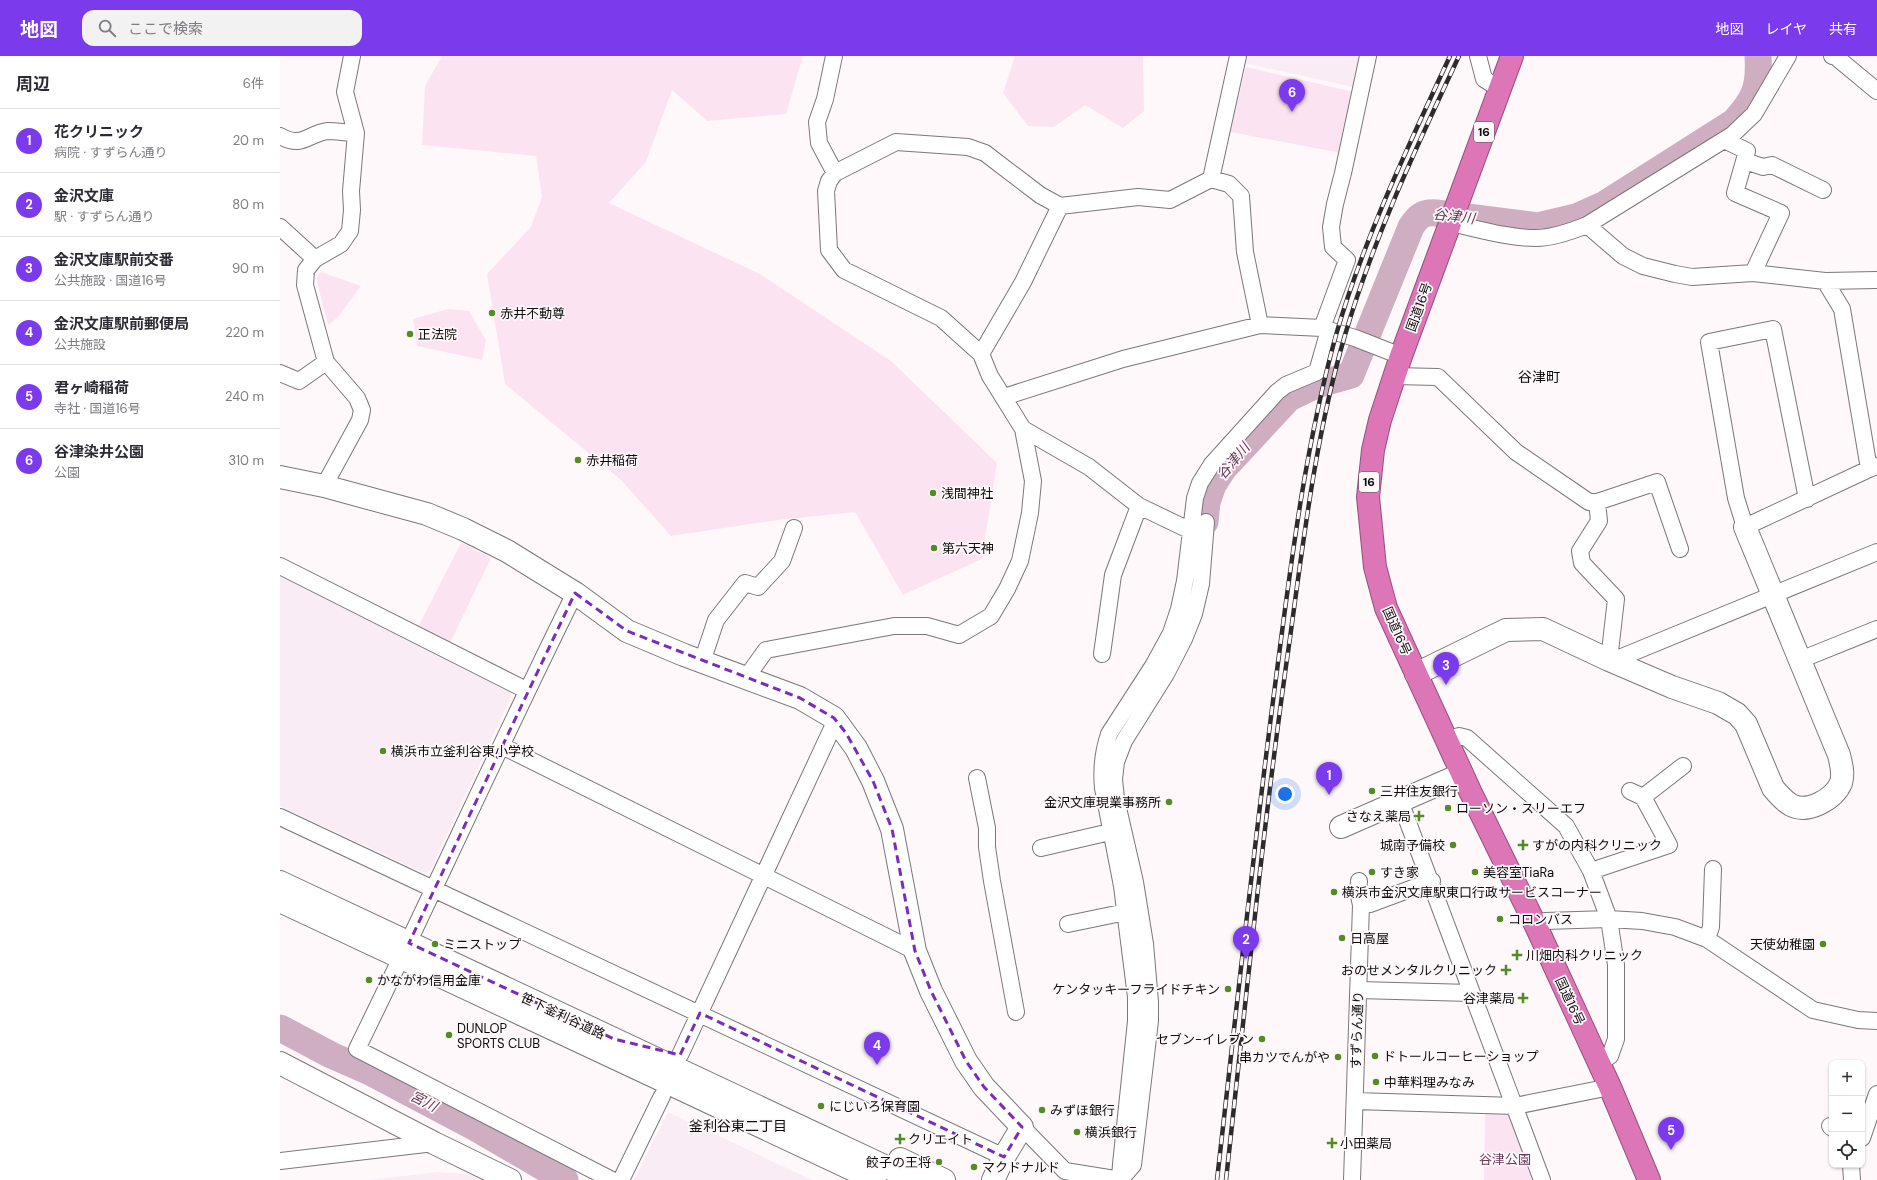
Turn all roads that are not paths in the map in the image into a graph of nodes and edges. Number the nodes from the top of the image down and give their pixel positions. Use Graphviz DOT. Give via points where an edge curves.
graph roads {
  1 [pos="352,56"];
  2 [pos="834,56"];
  3 [pos="1238,56"];
  4 [pos="1368,56"];
  5 [pos="1478,56"];
  6 [pos="1512,56"];
  7 [pos="1788,56"];
  8 [pos="1832,56"];
  9 [pos="1500,89"];
  10 [pos="1877,91"];
  11 [pos="356,133"];
  12 [pos="280,136"];
  13 [pos="1724,140"];
  14 [pos="1745,161"];
  15 [pos="835,173"];
  16 [pos="1211,179"];
  17 [pos="1823,190"];
  18 [pos="1060,206"];
  19 [pos="1453,218"];
  20 [pos="1587,225"];
  21 [pos="280,227"];
  22 [pos="314,259"];
  23 [pos="1753,273"];
  24 [pos="1877,280"];
  25 [pos="1825,281"];
  26 [pos="1260,325"];
  27 [pos="1325,329"];
  28 [pos="982,354"];
  29 [pos="326,362"];
  30 [pos="1397,366"];
  31 [pos="280,373"];
  32 [pos="1004,397"];
  33 [pos="1023,430"];
  34 [pos="1873,468"];
  35 [pos="280,477"];
  36 [pos="324,486"];
  37 [pos="1807,499"];
  38 [pos="1597,502"];
  39 [pos="1139,506"];
  40 [pos="1206,522"];
  41 [pos="1745,527"];
  42 [pos="794,528"];
  43 [pos="1191,531"];
  44 [pos="1680,549"];
  45 [pos="1877,552"];
  46 [pos="280,566"];
  47 [pos="575,593"];
  48 [pos="1772,595"];
  49 [pos="1877,629"];
  50 [pos="1102,654"];
  51 [pos="1611,660"];
  52 [pos="1800,660"];
  53 [pos="702,662"];
  54 [pos="1416,674"];
  55 [pos="746,678"];
  56 [pos="526,690"];
  57 [pos="836,720"];
  58 [pos="1447,741"];
  59 [pos="502,746"];
  60 [pos="1683,766"];
  61 [pos="1462,774"];
  62 [pos="977,778"];
  63 [pos="1400,801"];
  64 [pos="280,817"];
  65 [pos="1340,827"];
  66 [pos="1110,832"];
  67 [pos="1041,848"];
  68 [pos="1713,870"];
  69 [pos="1591,871"];
  70 [pos="764,877"];
  71 [pos="1359,881"];
  72 [pos="1432,881"];
  73 [pos="280,882"];
  74 [pos="434,890"];
  75 [pos="280,901"];
  76 [pos="1361,905"];
  77 [pos="1126,912"];
  78 [pos="1609,919"];
  79 [pos="1068,924"];
  80 [pos="1536,926"];
  81 [pos="1707,939"];
  82 [pos="405,951"];
  83 [pos="915,951"];
  84 [pos="1358,990"];
  85 [pos="1471,994"];
  86 [pos="1016,1012"];
  87 [pos="700,1013"];
  88 [pos="1877,1021"];
  89 [pos="614,1039"];
  90 [pos="585,1044"];
  91 [pos="680,1055"];
  92 [pos="1598,1062"];
  93 [pos="280,1063"];
  94 [pos="1610,1087"];
  95 [pos="1877,1094"];
  96 [pos="662,1096"];
  97 [pos="1355,1101"];
  98 [pos="1514,1106"];
  99 [pos="1022,1127"];
  100 [pos="1864,1132"];
  101 [pos="434,1143"];
  102 [pos="1004,1157"];
  103 [pos="280,1161"];
  104 [pos="843,1164"];
  105 [pos="1851,1168"];
  106 [pos="510,1180"];
  107 [pos="612,1180"];
  108 [pos="621,1180"];
  109 [pos="875,1180"];
  110 [pos="914,1180"];
  111 [pos="944,1180"];
  112 [pos="993,1180"];
  113 [pos="1120,1180"];
  114 [pos="1352,1180"];
  115 [pos="1542,1180"];
  116 [pos="1649,1180"];
  117 [pos="1852,1180"];
  1 -- 11 [label="street" via="345,92"];
  2 -- 15 [label="street" via="825,99 817,122 819,143"];
  3 -- 16 [label="street"];
  4 -- 27 [label="street" via="1331,227 1333,247 1348,260"];
  5 -- 9 [label="street" via="1484,78"];
  6 -- 9 [label="highway, 国道16号 / 16"];
  7 -- 13 [label="street" via="1754,114"];
  8 -- 10 [label="street"];
  9 -- 19 [label="highway, 国道16号 / 16"];
  11 -- 12 [label="street" via="326,131 301,141 288,140"];
  11 -- 22 [label="street" via="350,231 341,244"];
  13 -- 14 [label="street" via="1747,151"];
  13 -- 20 [label="street"];
  14 -- 17 [label="street" via="1762,167 1772,165"];
  14 -- 23 [label="street" via="1734,193 1781,213"];
  15 -- 18 [label="street" via="896,142 968,147 985,153 1040,195"];
  15 -- 28 [label="street" via="826,191 827,234 829,250 844,270 941,318"];
  16 -- 18 [label="street" via="1170,200 1138,197"];
  16 -- 26 [label="street" via="1229,184 1241,196 1245,252"];
  18 -- 28 [label="street" via="1023,282"];
  19 -- 20 [label="street" via="1506,234 1537,238"];
  19 -- 30 [label="highway, 国道16号 / 16"];
  20 -- 23 [label="street" via="1623,256 1643,266 1692,277"];
  21 -- 22 [label="street"];
  22 -- 29 [label="street" via="306,270 305,285"];
  23 -- 25 [label="street"];
  24 -- 25 [label="street"];
  25 -- 34 [label="street" via="1842,309"];
  26 -- 27 [label="street"];
  26 -- 32 [label="street" via="1123,359"];
  27 -- 30 [label="street" via="1371,345"];
  27 -- 43 [label="street" via="1317,372 1286,385 1277,392 1212,464 1200,483 1195,498"];
  28 -- 32 [label="street" via="990,376"];
  29 -- 31 [label="street" via="300,381"];
  29 -- 36 [label="street" via="357,398 362,410 360,420"];
  30 -- 38 [label="street" via="1438,377 1516,452 1589,502"];
  30 -- 54 [label="highway, 国道16号 / 16" via="1373,450 1369,513 1380,589"];
  32 -- 33 [label="street"];
  33 -- 39 [label="street" via="1089,467"];
  33 -- 55 [label="street" via="1033,481 1030,513 1020,561 1008,589 991,616 959,634 927,626 894,626 766,650"];
  34 -- 37 [label="street"];
  35 -- 36 [label="street"];
  36 -- 47 [label="street" via="427,514 463,528 507,551"];
  37 -- 41 [label="street"];
  37 -- 41 [label="street" via="1773,329 1709,342 1736,498"];
  38 -- 44 [label="street" via="1657,482"];
  38 -- 51 [label="street" via="1599,521 1580,551 1582,563 1616,599"];
  39 -- 43 [label="street"];
  39 -- 50 [label="street" via="1113,575"];
  40 -- 113 [label="street" via="1201,584 1194,614 1166,674 1124,741 1116,762 1116,799 1135,882 1145,944 1150,1008 1133,1165"];
  41 -- 48 [label="street"];
  42 -- 53 [label="street" via="782,561 758,587 744,583 716,620"];
  43 -- 66 [label="street" via="1180,609 1171,633 1109,734 1105,746 1102,777"];
  45 -- 48 [label="street"];
  46 -- 56 [label="street"];
  47 -- 53 [label="street" via="627,631"];
  47 -- 56 [label="street"];
  48 -- 51 [label="street"];
  48 -- 52 [label="street"];
  49 -- 52 [label="street"];
  51 -- 52 [label="street" via="1672,687 1718,703 1737,714 1746,724 1773,788 1792,805 1804,807 1825,801 1832,795 1840,783 1842,772 1839,755"];
  51 -- 54 [label="street" via="1543,629 1506,630"];
  53 -- 55 [label="street"];
  54 -- 58 [label="highway, 国道16号 / 16"];
  55 -- 57 [label="street" via="800,698"];
  56 -- 59 [label="street"];
  57 -- 70 [label="street"];
  57 -- 83 [label="street" via="856,748 873,781 892,829"];
  58 -- 61 [label="highway, 国道16号 / 16"];
  58 -- 69 [label="street" via="1459,736 1467,738 1566,826"];
  59 -- 70 [label="street"];
  59 -- 74 [label="street"];
  60 -- 69 [label="street" via="1637,794 1669,845"];
  61 -- 63 [label="street"];
  61 -- 80 [label="highway, 国道16号 / 16"];
  62 -- 86 [label="street" via="987,828 992,881"];
  63 -- 65 [label="street"];
  63 -- 72 [label="street"];
  64 -- 74 [label="street"];
  66 -- 67 [label="street"];
  66 -- 77 [label="street"];
  68 -- 81 [label="street" via="1711,927"];
  69 -- 78 [label="street"];
  70 -- 83 [label="street"];
  70 -- 87 [label="street"];
  71 -- 76 [label="street, すずらん通り"];
  72 -- 76 [label="street"];
  72 -- 85 [label="street"];
  73 -- 82 [label="street, 笹下釜利谷道路"];
  74 -- 82 [label="street"];
  74 -- 87 [label="street"];
  75 -- 82 [label="street, 笹下釜利谷道路"];
  76 -- 84 [label="street, すずらん通り"];
  77 -- 79 [label="street"];
  77 -- 113 [label="street" via="1136,997 1136,1021"];
  78 -- 80 [label="street" via="1545,921"];
  78 -- 81 [label="street" via="1675,927"];
  78 -- 92 [label="street" via="1616,965 1616,1039 1610,1056"];
  80 -- 92 [label="highway, 国道16号 / 16"];
  81 -- 88 [label="street" via="1813,1010 1858,1020"];
  82 -- 89 [label="street, 笹下釜利谷道路"];
  82 -- 90 [label="street, 笹下釜利谷道路"];
  82 -- 107 [label="street" via="357,1050"];
  83 -- 99 [label="street" via="931,991 966,1061 984,1087"];
  84 -- 85 [label="street"];
  84 -- 97 [label="street, すずらん通り"];
  85 -- 98 [label="street"];
  87 -- 91 [label="street"];
  87 -- 102 [label="street"];
  89 -- 91 [label="street"];
  89 -- 104 [label="street, 笹下釜利谷道路"];
  90 -- 96 [label="street"];
  90 -- 104 [label="street, 笹下釜利谷道路"];
  91 -- 111 [label="street"];
  92 -- 94 [label="highway, 国道16号 / 16"];
  93 -- 101 [label="street"];
  94 -- 98 [label="street"];
  94 -- 116 [label="highway, 国道16号 / 16"];
  95 -- 100 [label="street"];
  96 -- 104 [label="street"];
  96 -- 108 [label="street"];
  97 -- 98 [label="street"];
  97 -- 114 [label="street, すずらん通り"];
  98 -- 115 [label="street"];
  99 -- 102 [label="street"];
  99 -- 113 [label="street" via="1065,1171"];
  101 -- 103 [label="street"];
  101 -- 106 [label="street"];
  102 -- 112 [label="street"];
  104 -- 109 [label="street"];
  104 -- 110 [label="street"];
  105 -- 117 [label="street"];
}
